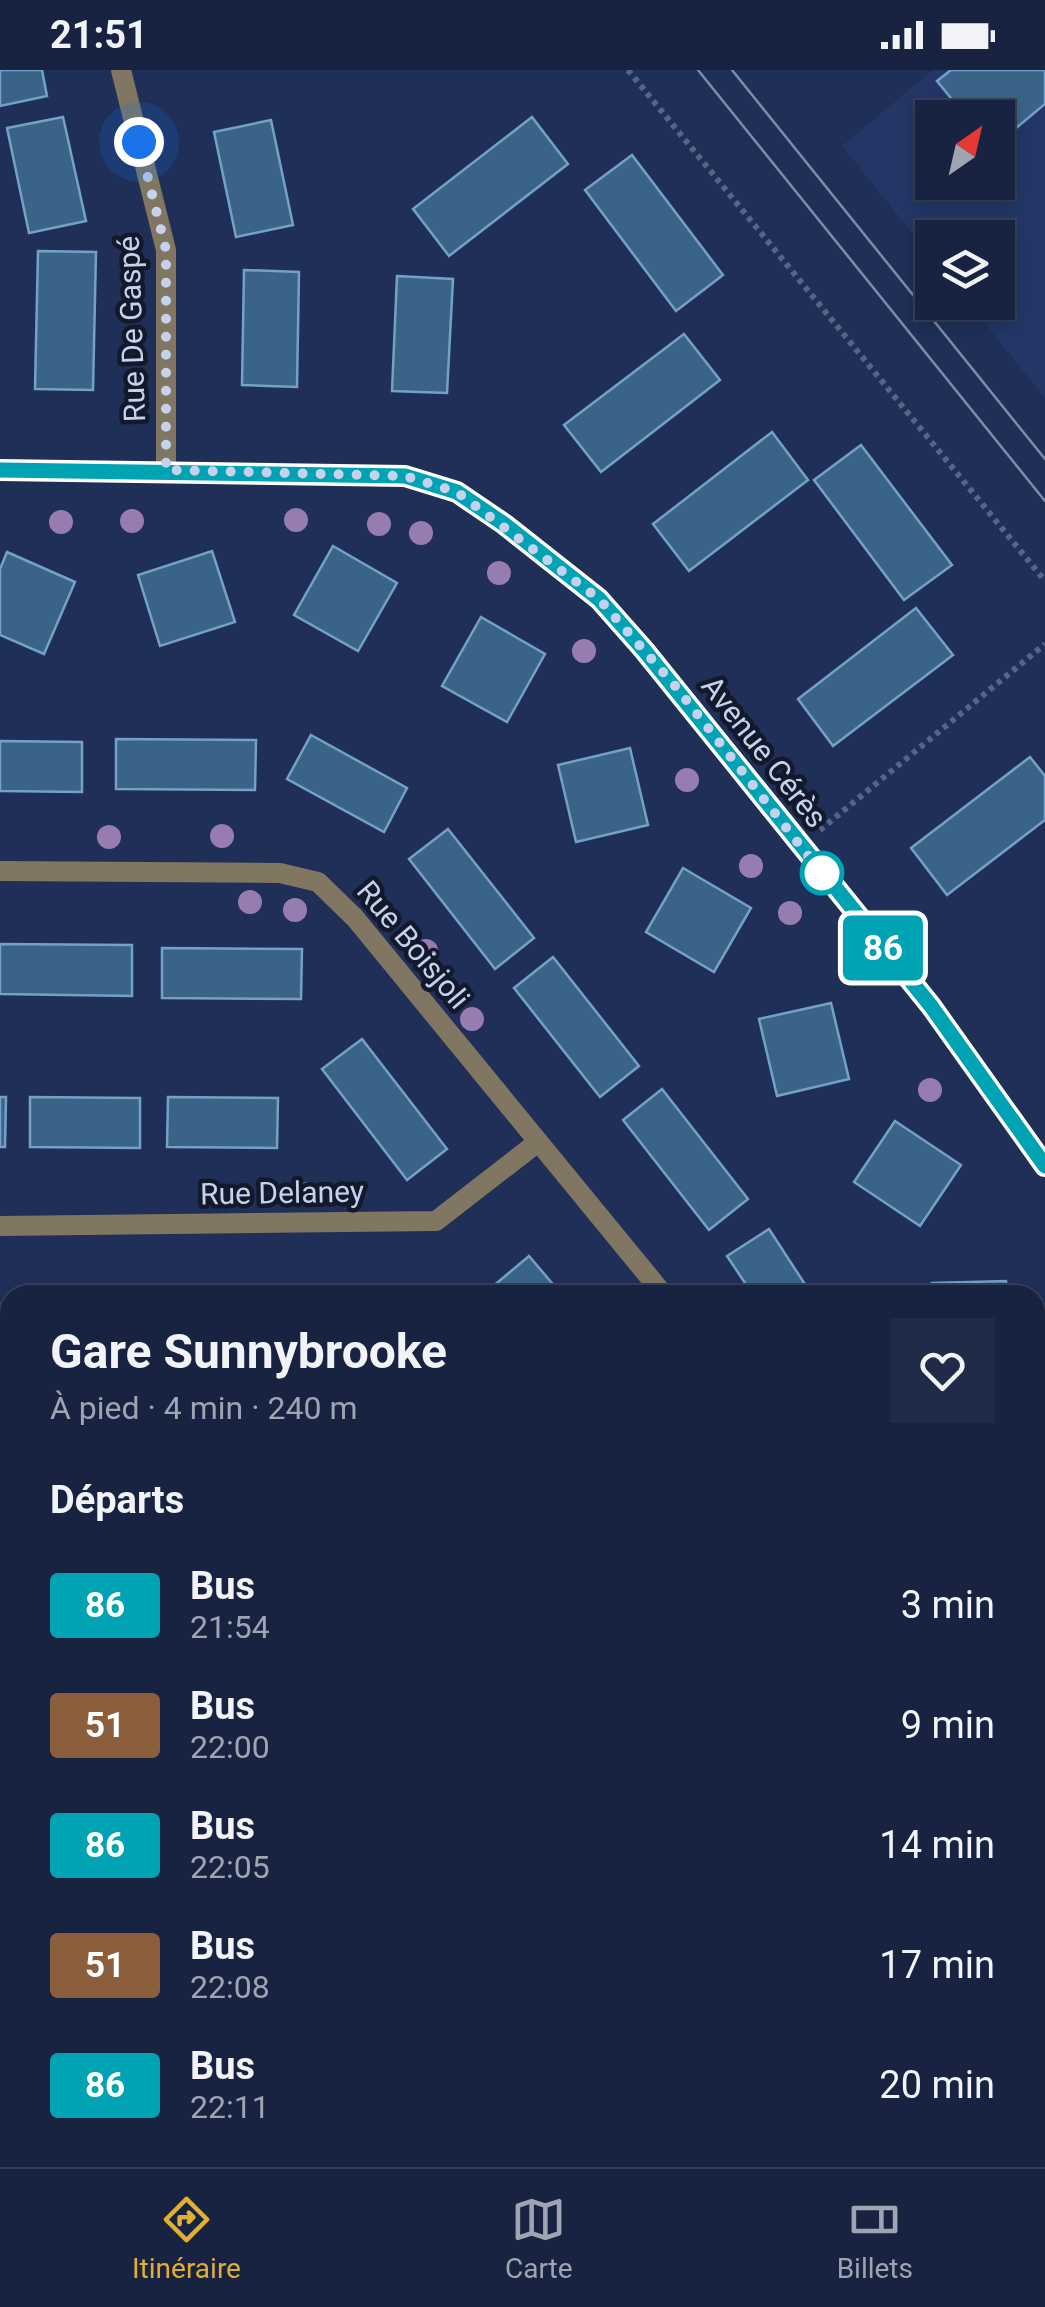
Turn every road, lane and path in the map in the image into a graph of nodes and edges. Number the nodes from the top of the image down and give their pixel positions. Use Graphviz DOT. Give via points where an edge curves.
graph roads {
  1 [pos="121,70"];
  2 [pos="628,70"];
  3 [pos="0,470"];
  4 [pos="166,470"];
  5 [pos="1045,582"];
  6 [pos="1045,644"];
  7 [pos="800,846"];
  8 [pos="0,872"];
  9 [pos="538,1142"];
  10 [pos="1045,1166"];
  11 [pos="0,1226"];
  12 [pos="656,1285"];
  1 -- 4 [label="street, Rue De Gaspé" via="166,250"];
  2 -- 5 [label="path"];
  3 -- 4 [label="street, Avenue Cérès"];
  4 -- 7 [label="street, Avenue Cérès" via="405,476 457,492 599,599"];
  6 -- 7 [label="path"];
  7 -- 10 [label="street, Avenue Cérès" via="931,1006"];
  8 -- 9 [label="street, Rue Boisjoli" via="280,873 318,882"];
  9 -- 11 [label="street, Rue Delaney" via="436,1221"];
  9 -- 12 [label="street, Rue Boisjoli"];
}
